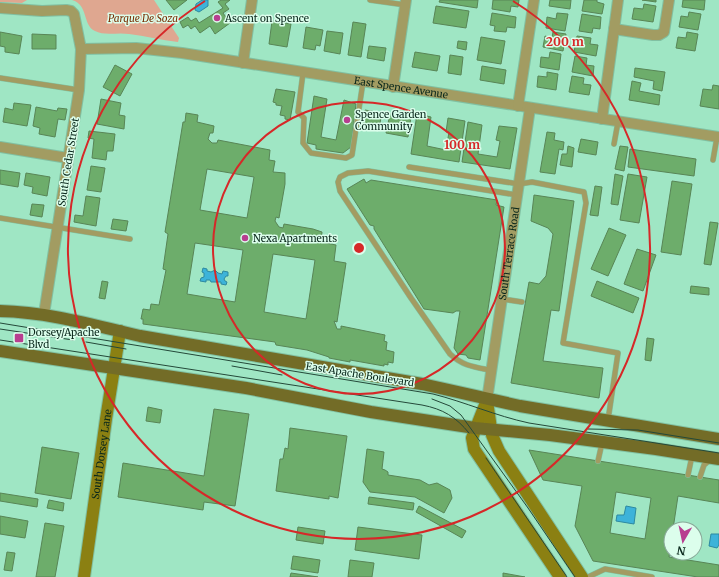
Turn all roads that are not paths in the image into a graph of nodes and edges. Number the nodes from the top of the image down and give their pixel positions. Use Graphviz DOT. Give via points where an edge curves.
graph roads {
  1 [pos="252,0"];
  2 [pos="370,0"];
  3 [pos="534,0"];
  4 [pos="618,0"];
  5 [pos="668,0"];
  6 [pos="406,3"];
  7 [pos="0,8"];
  8 [pos="614,29"];
  9 [pos="81,49"];
  10 [pos="243,64"];
  11 [pos="303,73"];
  12 [pos="0,78"];
  13 [pos="363,82"];
  14 [pos="393,87"];
  15 [pos="79,90"];
  16 [pos="518,106"];
  17 [pos="530,108"];
  18 [pos="602,119"];
  19 [pos="618,122"];
  20 [pos="718,137"];
  21 [pos="614,144"];
  22 [pos="0,147"];
  23 [pos="68,158"];
  24 [pos="713,160"];
  25 [pos="408,167"];
  26 [pos="519,184"];
  27 [pos="517,195"];
  28 [pos="0,218"];
  29 [pos="58,228"];
  30 [pos="130,239"];
  31 [pos="502,299"];
  32 [pos="522,302"];
  33 [pos="0,311"];
  34 [pos="44,314"];
  35 [pos="120,331"];
  36 [pos="0,351"];
  37 [pos="114,369"];
  38 [pos="490,370"];
  39 [pos="487,400"];
  40 [pos="608,421"];
  41 [pos="475,428"];
  42 [pos="491,430"];
  43 [pos="702,436"];
  44 [pos="719,439"];
  45 [pos="603,442"];
  46 [pos="692,455"];
  47 [pos="716,458"];
  48 [pos="598,461"];
  49 [pos="688,475"];
  50 [pos="700,477"];
  51 [pos="84,577"];
  52 [pos="560,577"];
  53 [pos="582,577"];
  54 [pos="588,577"];
  55 [pos="652,577"];
  1 -- 10 [label="street"];
  2 -- 6 [label="lane"];
  3 -- 16 [label="street"];
  4 -- 8 [label="street"];
  5 -- 8 [label="street" via="664,32 653,35"];
  6 -- 14 [label="street"];
  7 -- 9 [label="street, South Cedar Street" via="71,12 74,14"];
  8 -- 18 [label="street"];
  9 -- 10 [label="street, East Spence Avenue" via="159,50"];
  9 -- 15 [label="street, South Cedar Street"];
  10 -- 11 [label="street, East Spence Avenue"];
  11 -- 13 [label="street, East Spence Avenue"];
  11 -- 13 [label="lane" via="298,112 304,118 303,143 311,153 346,158 352,155"];
  12 -- 15 [label="lane"];
  13 -- 14 [label="street, East Spence Avenue"];
  14 -- 16 [label="street, East Spence Avenue"];
  15 -- 23 [label="street, South Cedar Street"];
  16 -- 17 [label="street, East Spence Avenue"];
  17 -- 18 [label="street, East Spence Avenue"];
  17 -- 26 [label="street, South Terrace Road"];
  18 -- 19 [label="street, East Spence Avenue"];
  19 -- 20 [label="street, East Spence Avenue"];
  19 -- 21 [label="lane"];
  20 -- 24 [label="lane"];
  22 -- 23 [label="street"];
  23 -- 29 [label="street, South Cedar Street"];
  25 -- 26 [label="lane"];
  26 -- 27 [label="street, South Terrace Road"];
  26 -- 40 [label="lane" via="532,182 584,192 586,203 563,343 618,353"];
  27 -- 31 [label="street, South Terrace Road"];
  27 -- 38 [label="lane" via="368,172 348,173 340,177 338,182 340,191 450,354 458,362"];
  28 -- 29 [label="lane"];
  29 -- 30 [label="lane"];
  29 -- 34 [label="street, South Cedar Street"];
  31 -- 32 [label="lane"];
  31 -- 38 [label="street, South Terrace Road"];
  33 -- 34 [label="main road, East Apache Boulevard"];
  34 -- 35 [label="main road, East Apache Boulevard"];
  35 -- 37 [label="street, South Dorsey Lane"];
  35 -- 39 [label="main road, East Apache Boulevard" via="422,384"];
  36 -- 37 [label="main road"];
  37 -- 41 [label="main road" via="246,388 371,412"];
  37 -- 51 [label="street, South Dorsey Lane"];
  38 -- 39 [label="street, South Terrace Road"];
  39 -- 40 [label="main road, East Apache Boulevard"];
  39 -- 41 [label="street, South Terrace Road"];
  39 -- 42 [label="street, South Terrace Road"];
  40 -- 43 [label="main road, East Apache Boulevard"];
  41 -- 42 [label="main road"];
  41 -- 52 [label="street, South Terrace Road" via="472,440 474,449"];
  42 -- 45 [label="main road"];
  42 -- 53 [label="street, South Terrace Road" via="499,451"];
  43 -- 44 [label="main road, East Apache Boulevard"];
  43 -- 46 [label="main road"];
  45 -- 46 [label="main road"];
  45 -- 48 [label="lane"];
  46 -- 47 [label="main road"];
  46 -- 49 [label="lane"];
  47 -- 50 [label="lane" via="704,465"];
  54 -- 55 [label="lane" via="605,569"];
}
